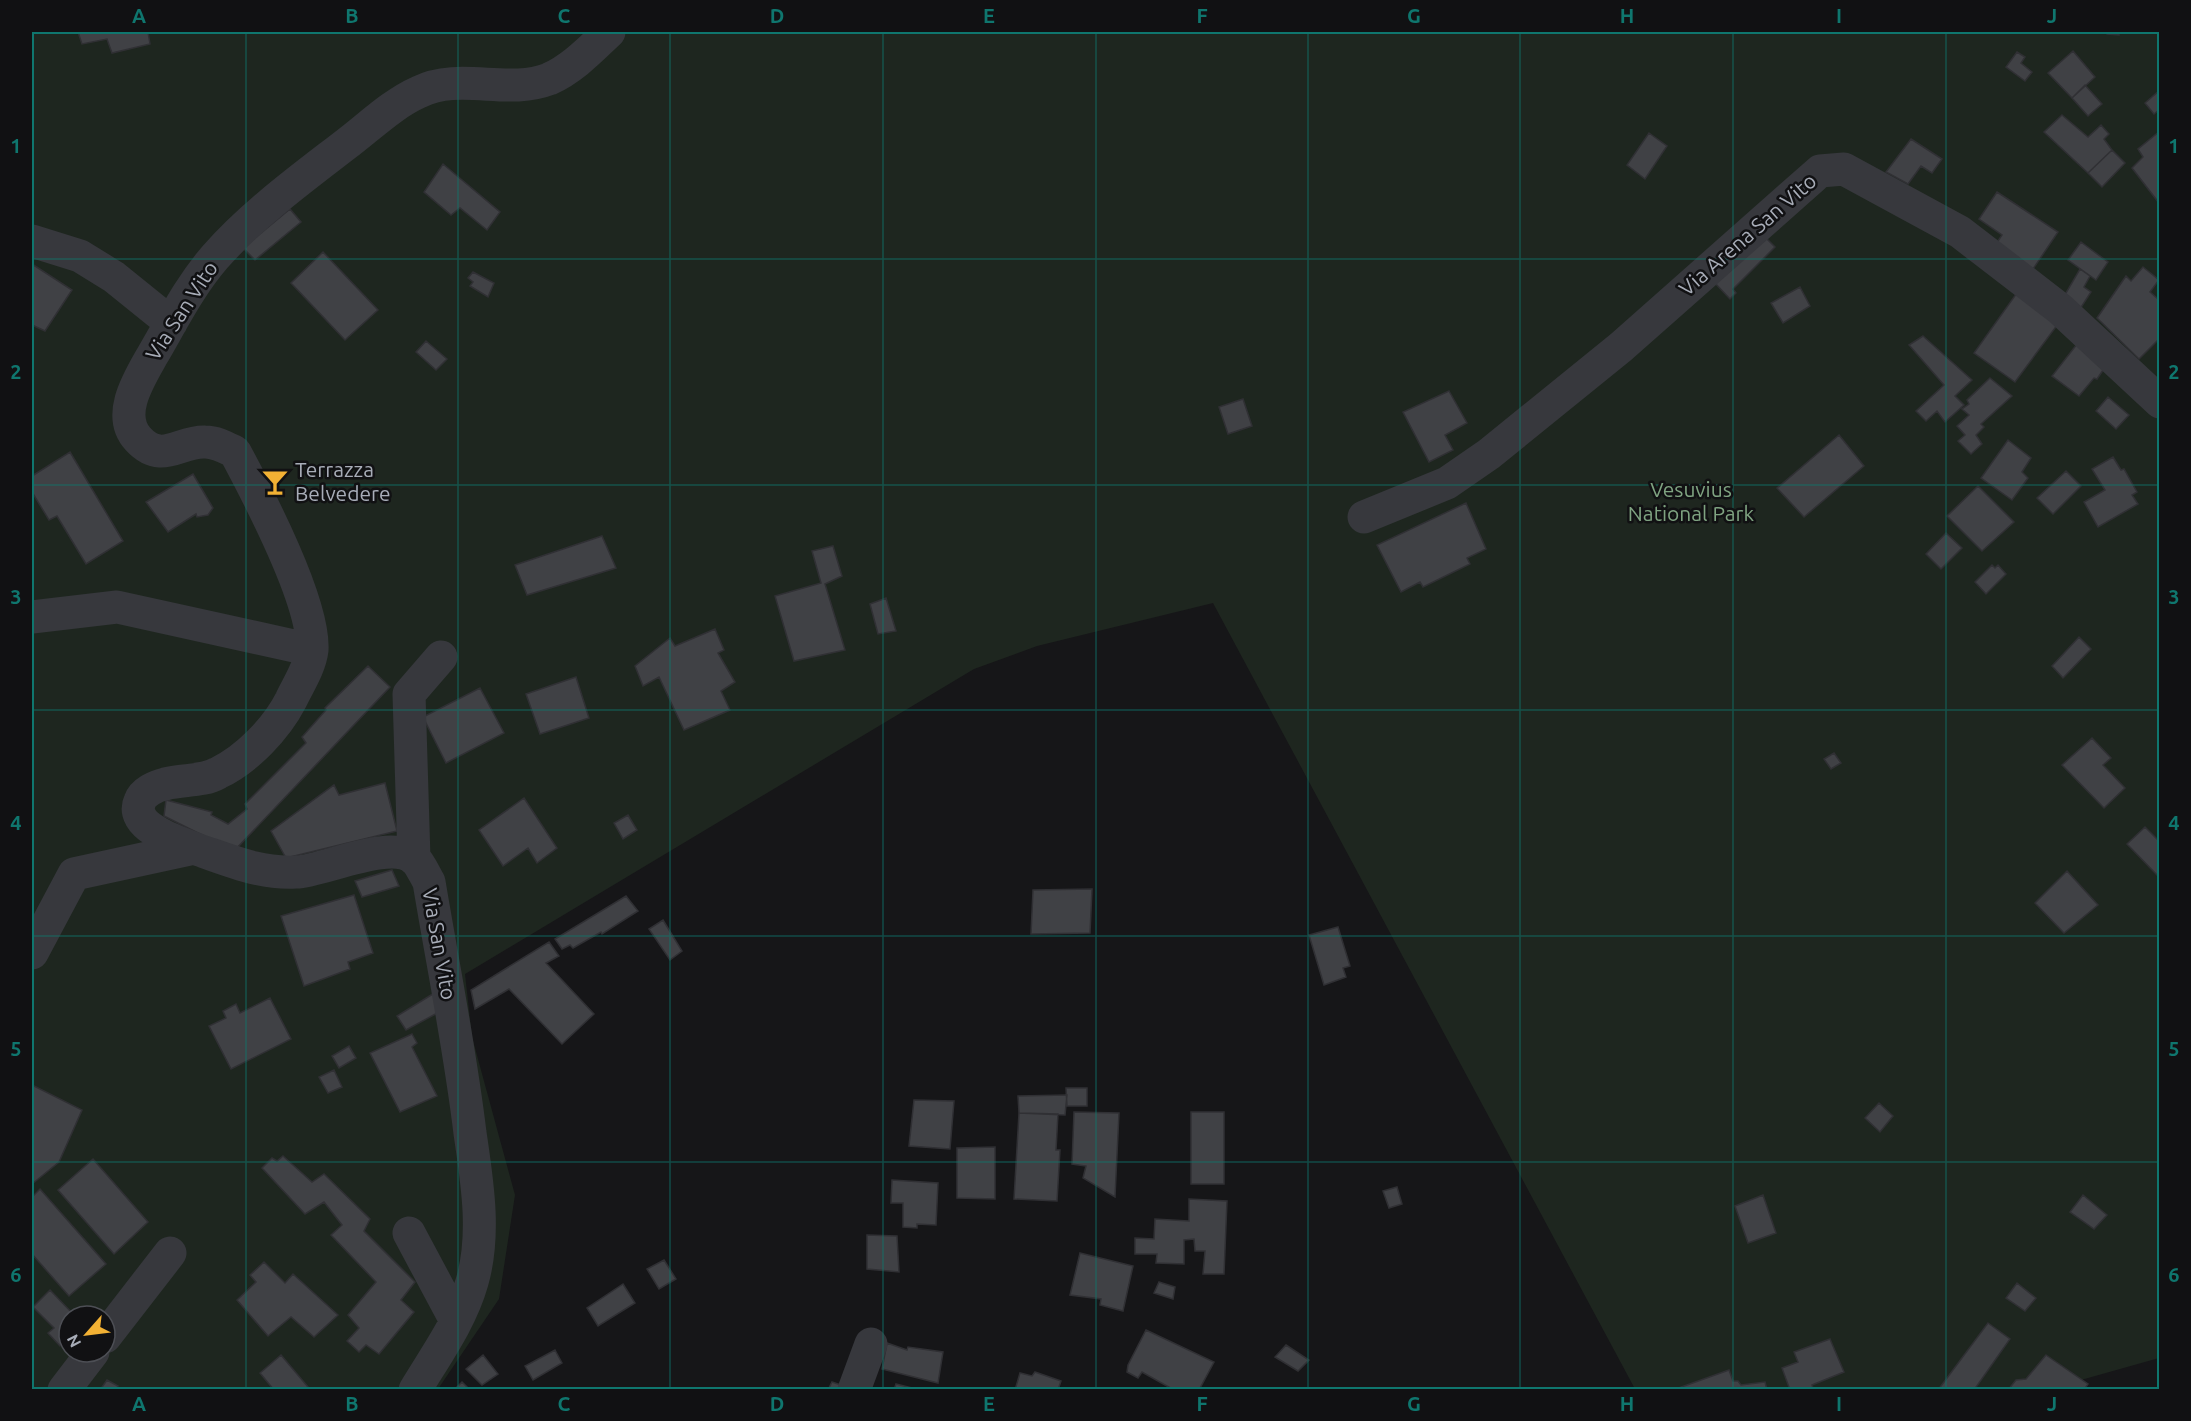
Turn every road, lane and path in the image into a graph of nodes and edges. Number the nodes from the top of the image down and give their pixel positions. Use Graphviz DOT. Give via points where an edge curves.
graph roads {
  1 [pos="609,32"];
  2 [pos="32,241"];
  3 [pos="171,323"];
  4 [pos="2160,402"];
  5 [pos="1364,517"];
  6 [pos="32,616"];
  7 [pos="312,650"];
  8 [pos="441,657"];
  9 [pos="194,848"];
  10 [pos="414,859"];
  11 [pos="32,953"];
  12 [pos="409,1233"];
  13 [pos="170,1253"];
  14 [pos="117,1321"];
  15 [pos="456,1321"];
  16 [pos="871,1344"];
  17 [pos="84,1364"];
  18 [pos="64,1389"];
  19 [pos="415,1389"];
  20 [pos="855,1389"];
  1 -- 3 [label="street, Via San Vito" via="563,72 547,80 440,85 419,92 388,112 273,203 216,257"];
  2 -- 3 [label="street" via="80,256 114,277"];
  3 -- 7 [label="street, Via San Vito" via="138,380 129,420 137,438 149,449 166,452 204,442 220,444 235,452 282,548 306,613"];
  4 -- 5 [label="street, Via Arena San Vito" via="2060,309 1960,231 1844,169 1820,171 1621,346 1489,454 1447,483"];
  6 -- 7 [label="street" via="117,608"];
  7 -- 9 [label="street, Via San Vito" via="288,706 261,740 235,764 216,775 165,783 140,798 140,820"];
  8 -- 10 [label="street" via="409,694"];
  9 -- 10 [label="street, Via San Vito" via="267,872 298,872 398,852"];
  9 -- 11 [label="street" via="74,874"];
  10 -- 15 [label="street, Via San Vito" via="429,882 477,1183 479,1243 472,1282"];
  12 -- 15 [label="street"];
  13 -- 14 [label="street"];
  15 -- 19 [label="street, Via San Vito"];
  16 -- 20 [label="street"];
  17 -- 18 [label="street"];
}
